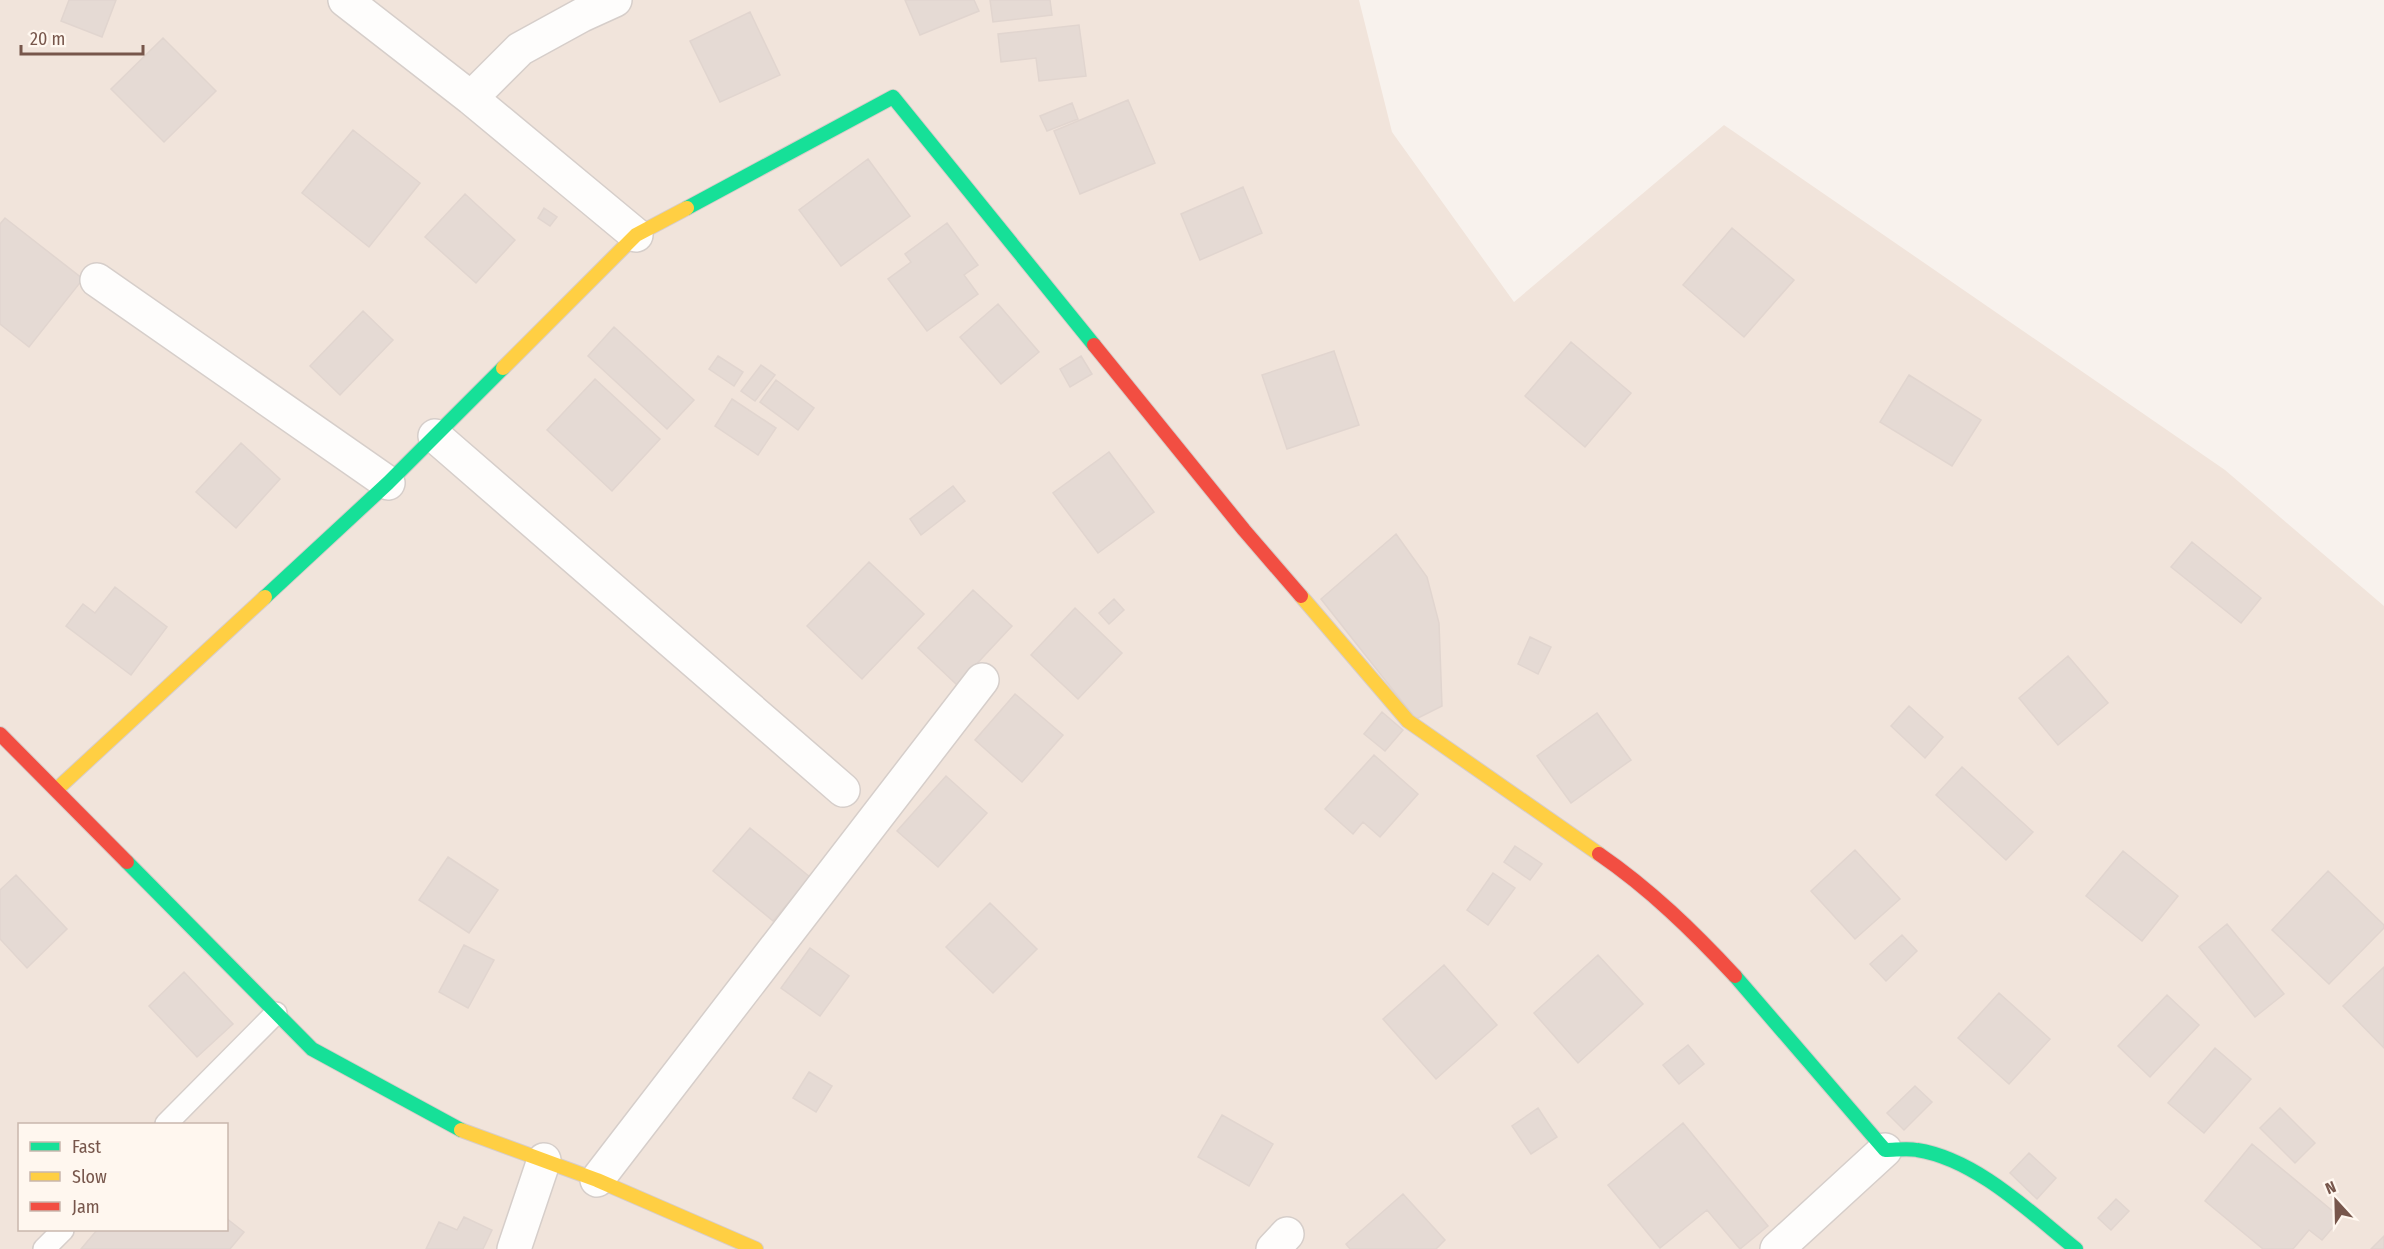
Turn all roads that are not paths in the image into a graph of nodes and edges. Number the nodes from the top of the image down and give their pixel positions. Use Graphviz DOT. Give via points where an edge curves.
graph roads {
  1 [pos="345,0"];
  2 [pos="615,0"];
  3 [pos="471,98"];
  4 [pos="636,235"];
  5 [pos="97,280"];
  6 [pos="435,436"];
  7 [pos="387,483"];
  8 [pos="982,680"];
  9 [pos="0,734"];
  10 [pos="56,790"];
  11 [pos="843,790"];
  12 [pos="276,1013"];
  13 [pos="168,1123"];
  14 [pos="1885,1150"];
  15 [pos="544,1160"];
  16 [pos="597,1180"];
  17 [pos="62,1231"];
  18 [pos="44,1249"];
  19 [pos="514,1249"];
  20 [pos="756,1249"];
  21 [pos="1777,1249"];
  22 [pos="2076,1249"];
  1 -- 3 [label="street"];
  2 -- 3 [label="street" via="520,49"];
  3 -- 4 [label="street"];
  4 -- 6 [label="street"];
  4 -- 14 [label="street" via="893,97 1244,530 1407,721 1630,875 1693,931"];
  5 -- 7 [label="street"];
  6 -- 7 [label="street"];
  6 -- 11 [label="street"];
  7 -- 10 [label="street"];
  8 -- 16 [label="street"];
  9 -- 10 [label="street"];
  10 -- 12 [label="street"];
  12 -- 13 [label="lane"];
  12 -- 15 [label="street" via="312,1049 465,1132"];
  14 -- 21 [label="street"];
  14 -- 22 [label="street" via="1920,1150 1959,1164 2001,1190"];
  15 -- 16 [label="street"];
  15 -- 19 [label="street"];
  16 -- 20 [label="street"];
  17 -- 18 [label="lane"];
}
